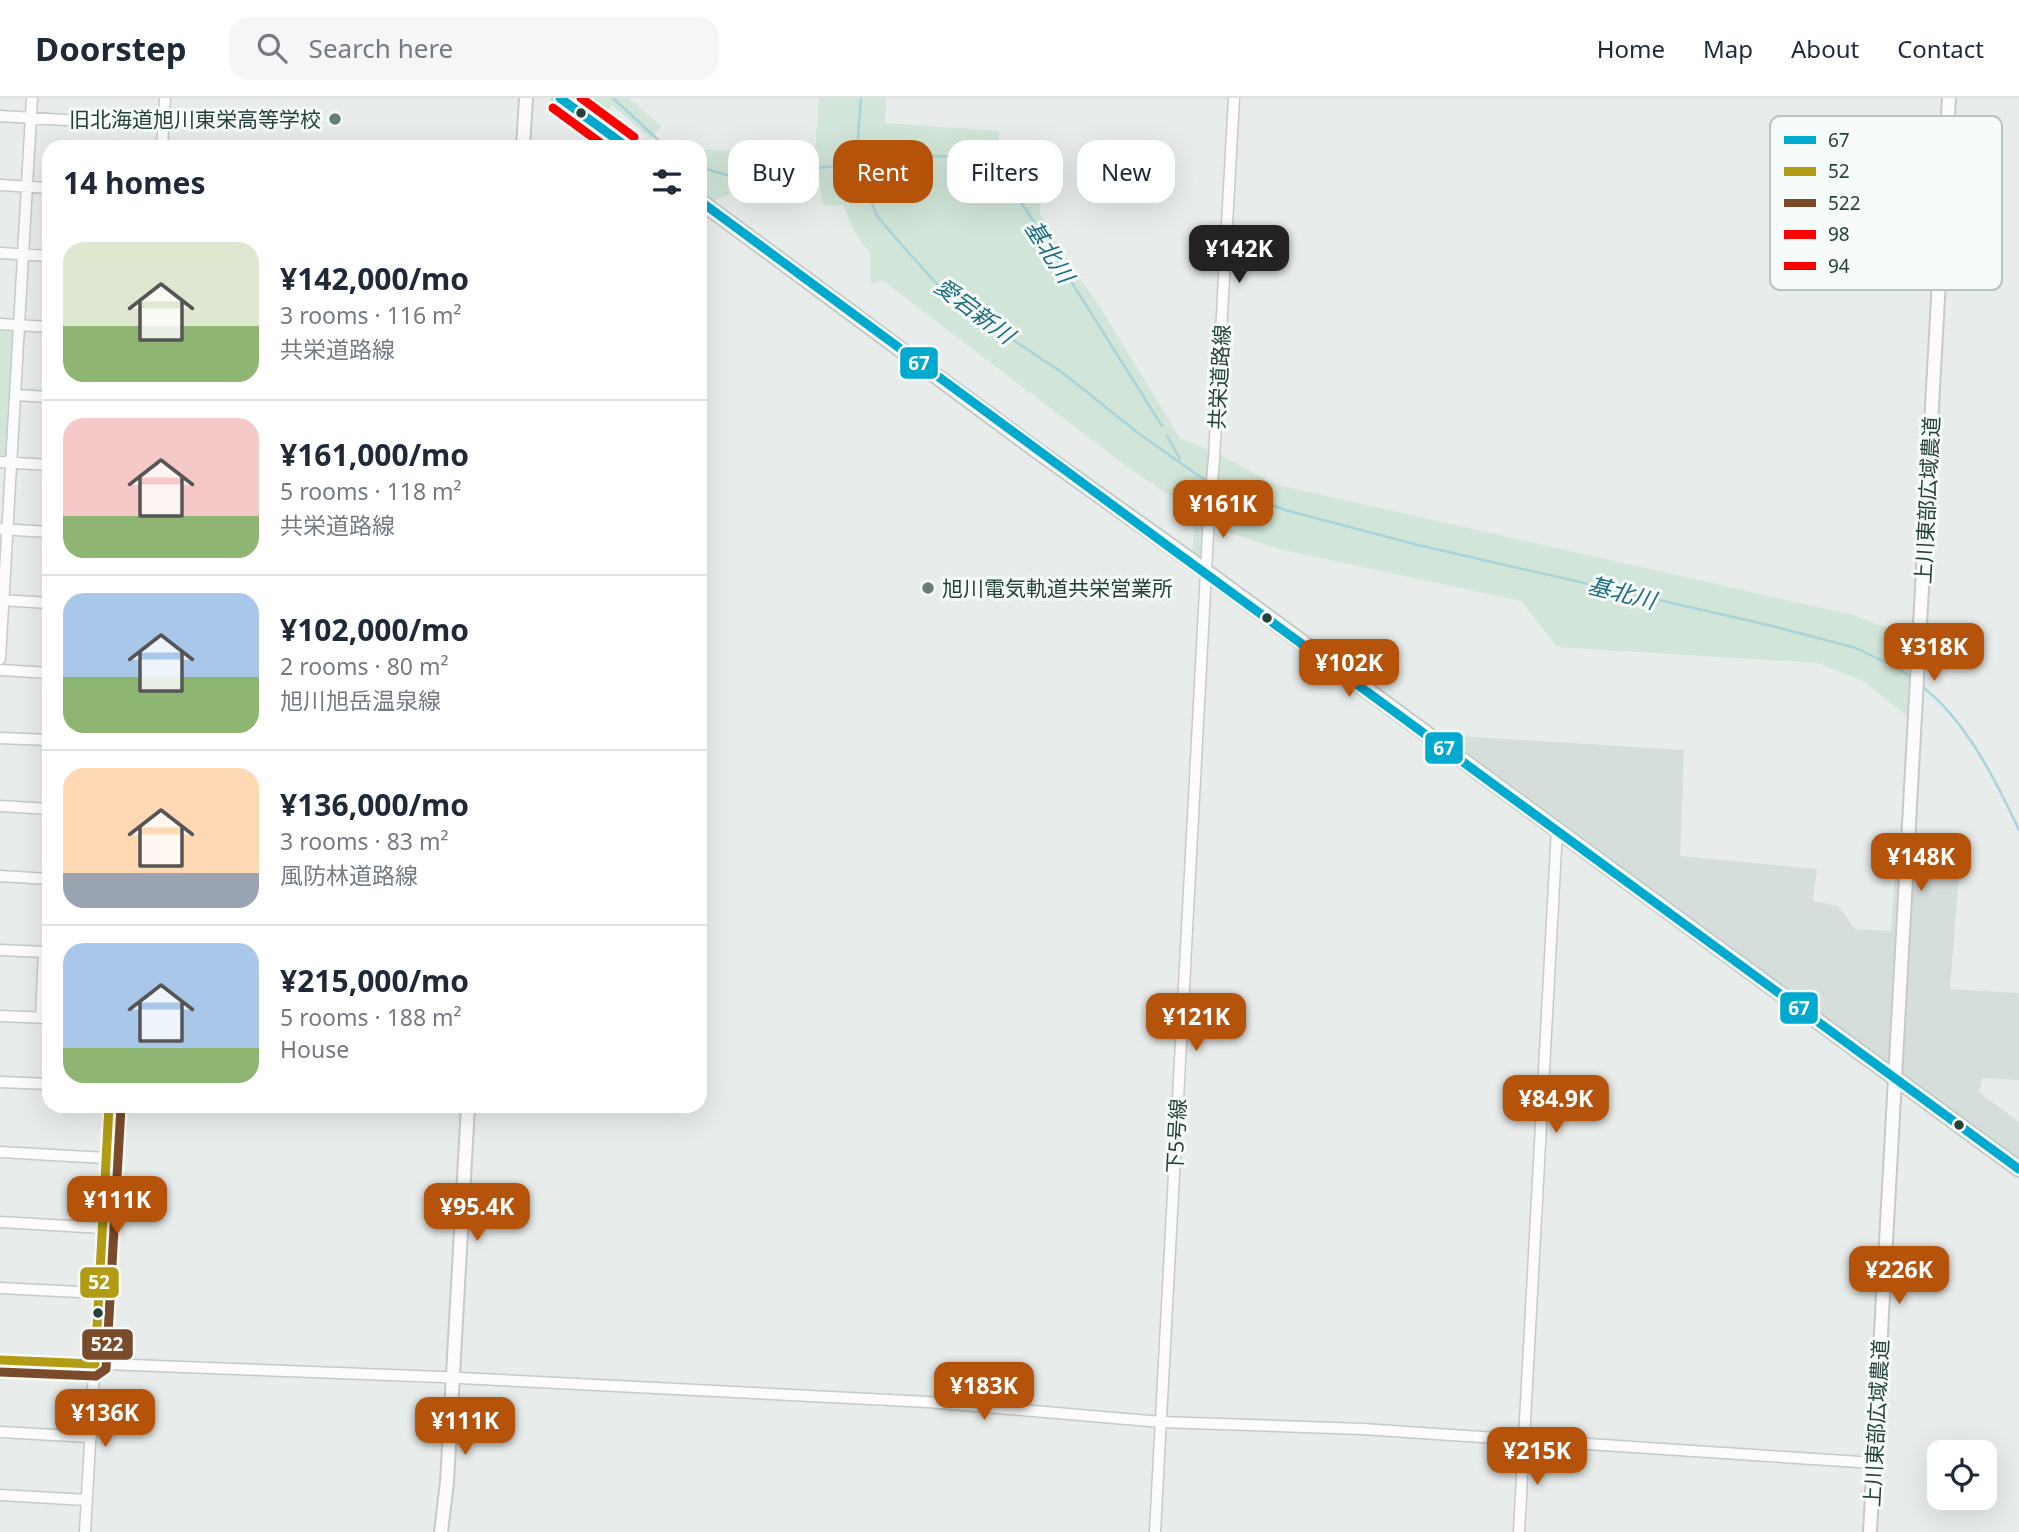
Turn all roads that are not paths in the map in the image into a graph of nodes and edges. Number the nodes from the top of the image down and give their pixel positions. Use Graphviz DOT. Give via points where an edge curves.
graph roads {
  1 [pos="32,98"];
  2 [pos="165,98"];
  3 [pos="526,98"];
  4 [pos="560,98"];
  5 [pos="1234,98"];
  6 [pos="1949,98"];
  7 [pos="0,116"];
  8 [pos="1948,116"];
  9 [pos="31,118"];
  10 [pos="163,125"];
  11 [pos="162,140"];
  12 [pos="523,140"];
  13 [pos="617,140"];
  14 [pos="0,185"];
  15 [pos="27,187"];
  16 [pos="42,188"];
  17 [pos="707,206"];
  18 [pos="0,253"];
  19 [pos="23,254"];
  20 [pos="42,255"];
  21 [pos="1939,290"];
  22 [pos="0,324"];
  23 [pos="19,326"];
  24 [pos="42,327"];
  25 [pos="15,395"];
  26 [pos="42,397"];
  27 [pos="6,463"];
  28 [pos="42,465"];
  29 [pos="4,530"];
  30 [pos="42,532"];
  31 [pos="1207,573"];
  32 [pos="1,600"];
  33 [pos="42,603"];
  34 [pos="0,659"];
  35 [pos="0,670"];
  36 [pos="42,673"];
  37 [pos="0,738"];
  38 [pos="42,740"];
  39 [pos="0,806"];
  40 [pos="42,809"];
  41 [pos="1557,829"];
  42 [pos="0,876"];
  43 [pos="42,878"];
  44 [pos="0,950"];
  45 [pos="42,953"];
  46 [pos="0,1016"];
  47 [pos="42,1018"];
  48 [pos="1895,1078"];
  49 [pos="0,1082"];
  50 [pos="42,1084"];
  51 [pos="109,1113"];
  52 [pos="468,1113"];
  53 [pos="0,1152"];
  54 [pos="106,1158"];
  55 [pos="2019,1169"];
  56 [pos="0,1222"];
  57 [pos="103,1228"];
  58 [pos="0,1288"];
  59 [pos="99,1293"];
  60 [pos="0,1360"];
  61 [pos="95,1364"];
  62 [pos="453,1378"];
  63 [pos="1161,1422"];
  64 [pos="0,1432"];
  65 [pos="91,1437"];
  66 [pos="1524,1439"];
  67 [pos="1874,1463"];
  68 [pos="0,1495"];
  69 [pos="87,1500"];
  70 [pos="85,1532"];
  71 [pos="441,1532"];
  72 [pos="1155,1532"];
  73 [pos="1518,1532"];
  74 [pos="1870,1532"];
  1 -- 9 [label="street"];
  2 -- 10 [label="street"];
  3 -- 12 [label="street"];
  4 -- 13 [label="main road"];
  5 -- 31 [label="street, 共栄道路線"];
  6 -- 8 [label="street, 上川東部広域農道"];
  7 -- 9 [label="street"];
  9 -- 10 [label="street"];
  9 -- 15 [label="street"];
  10 -- 11 [label="street"];
  14 -- 15 [label="street"];
  15 -- 16 [label="street"];
  15 -- 19 [label="street"];
  17 -- 31 [label="main road"];
  18 -- 19 [label="street"];
  19 -- 20 [label="street"];
  19 -- 23 [label="street"];
  21 -- 48 [label="street, 上川東部広域農道"];
  22 -- 23 [label="street"];
  23 -- 24 [label="street"];
  23 -- 25 [label="street"];
  25 -- 26 [label="street"];
  25 -- 27 [label="street"];
  27 -- 28 [label="street"];
  27 -- 29 [label="street"];
  29 -- 30 [label="street"];
  29 -- 32 [label="street"];
  31 -- 41 [label="main road"];
  31 -- 63 [label="street, 下5号線"];
  32 -- 33 [label="street"];
  32 -- 34 [label="street"];
  35 -- 36 [label="street"];
  37 -- 38 [label="street"];
  39 -- 40 [label="street"];
  41 -- 48 [label="main road"];
  41 -- 66 [label="street"];
  42 -- 43 [label="street"];
  44 -- 45 [label="street"];
  46 -- 47 [label="street"];
  48 -- 55 [label="main road"];
  48 -- 67 [label="street, 上川東部広域農道"];
  49 -- 50 [label="street"];
  51 -- 54 [label="street"];
  52 -- 62 [label="street"];
  53 -- 54 [label="street"];
  54 -- 57 [label="street"];
  56 -- 57 [label="street"];
  57 -- 59 [label="street"];
  58 -- 59 [label="street"];
  59 -- 61 [label="street"];
  60 -- 61 [label="street"];
  61 -- 62 [label="street"];
  61 -- 65 [label="street"];
  62 -- 63 [label="street" via="928,1402"];
  62 -- 71 [label="street"];
  63 -- 66 [label="street"];
  63 -- 72 [label="street, 下5号線"];
  64 -- 65 [label="street"];
  65 -- 69 [label="street"];
  66 -- 67 [label="street"];
  66 -- 73 [label="street"];
  67 -- 74 [label="street, 上川東部広域農道"];
  68 -- 69 [label="street"];
  69 -- 70 [label="street"];
}
